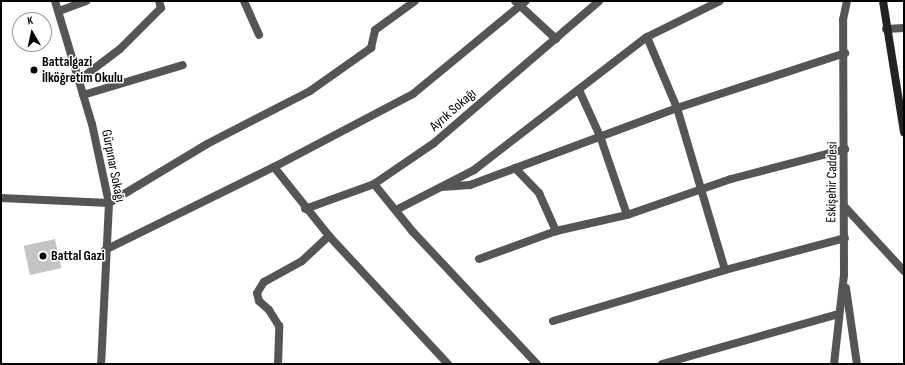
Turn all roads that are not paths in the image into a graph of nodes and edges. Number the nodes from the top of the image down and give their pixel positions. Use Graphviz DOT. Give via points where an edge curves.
graph roads {
  1 [pos="55,1"];
  2 [pos="86,1"];
  3 [pos="159,1"];
  4 [pos="244,1"];
  5 [pos="414,1"];
  6 [pos="599,1"];
  7 [pos="720,1"];
  8 [pos="847,1"];
  9 [pos="882,1"];
  10 [pos="521,2"];
  11 [pos="404,4"];
  12 [pos="59,11"];
  13 [pos="904,28"];
  14 [pos="886,29"];
  15 [pos="259,35"];
  16 [pos="647,37"];
  17 [pos="556,39"];
  18 [pos="845,54"];
  19 [pos="183,65"];
  20 [pos="79,80"];
  21 [pos="579,90"];
  22 [pos="83,95"];
  23 [pos="677,108"];
  24 [pos="904,132"];
  25 [pos="600,136"];
  26 [pos="845,149"];
  27 [pos="274,167"];
  28 [pos="515,168"];
  29 [pos="374,184"];
  30 [pos="442,187"];
  31 [pos="703,190"];
  32 [pos="1,198"];
  33 [pos="109,203"];
  34 [pos="844,206"];
  35 [pos="305,209"];
  36 [pos="396,210"];
  37 [pos="627,215"];
  38 [pos="556,231"];
  39 [pos="329,236"];
  40 [pos="844,238"];
  41 [pos="105,250"];
  42 [pos="479,259"];
  43 [pos="725,270"];
  44 [pos="904,271"];
  45 [pos="844,275"];
  46 [pos="839,314"];
  47 [pos="553,321"];
  48 [pos="103,362"];
  49 [pos="278,364"];
  50 [pos="448,364"];
  51 [pos="537,364"];
  52 [pos="662,364"];
  53 [pos="834,364"];
  54 [pos="857,364"];
  1 -- 12 [label="street, Gürpınar Sokağı"];
  2 -- 12 [label="street"];
  3 -- 20 [label="street" via="161,8 125,44"];
  4 -- 15 [label="street"];
  5 -- 11 [label="street"];
  6 -- 17 [label="street, Ayrık Sokağı"];
  7 -- 16 [label="street"];
  8 -- 18 [label="street, Eskişehir Caddesi" via="843,20"];
  9 -- 14 [label="street"];
  10 -- 17 [label="street"];
  10 -- 27 [label="street" via="413,94"];
  11 -- 33 [label="street" via="375,30 371,48 310,91 207,144"];
  12 -- 20 [label="street, Gürpınar Sokağı"];
  13 -- 14 [label="street"];
  14 -- 24 [label="street"];
  16 -- 21 [label="street"];
  16 -- 23 [label="street"];
  17 -- 29 [label="street, Ayrık Sokağı" via="434,143"];
  18 -- 23 [label="street"];
  18 -- 26 [label="street, Eskişehir Caddesi"];
  19 -- 22 [label="street"];
  20 -- 22 [label="street, Gürpınar Sokağı"];
  21 -- 25 [label="street"];
  21 -- 30 [label="street" via="474,170"];
  22 -- 33 [label="street, Gürpınar Sokağı"];
  23 -- 25 [label="street"];
  23 -- 31 [label="street"];
  25 -- 28 [label="street"];
  25 -- 37 [label="street"];
  26 -- 31 [label="street" via="748,174"];
  26 -- 34 [label="street, Eskişehir Caddesi"];
  27 -- 35 [label="street"];
  27 -- 41 [label="street"];
  28 -- 30 [label="street" via="462,187"];
  28 -- 38 [label="street" via="539,193"];
  29 -- 35 [label="street, Ayrık Sokağı"];
  29 -- 36 [label="street"];
  30 -- 36 [label="street"];
  31 -- 37 [label="street"];
  31 -- 43 [label="street"];
  32 -- 33 [label="street"];
  33 -- 41 [label="street, Gürpınar Sokağı"];
  34 -- 40 [label="street, Eskişehir Caddesi"];
  34 -- 44 [label="street"];
  35 -- 39 [label="street"];
  36 -- 51 [label="street"];
  37 -- 38 [label="street"];
  38 -- 42 [label="street"];
  39 -- 49 [label="street" via="302,261 264,282 257,293 259,301 269,310 279,326"];
  39 -- 50 [label="street"];
  40 -- 43 [label="street"];
  40 -- 45 [label="street, Eskişehir Caddesi"];
  41 -- 48 [label="street, Gürpınar Sokağı"];
  43 -- 47 [label="street"];
  45 -- 46 [label="street, Eskişehir Caddesi"];
  45 -- 54 [label="street"];
  46 -- 52 [label="street"];
  46 -- 53 [label="street, Eskişehir Caddesi"];
}
